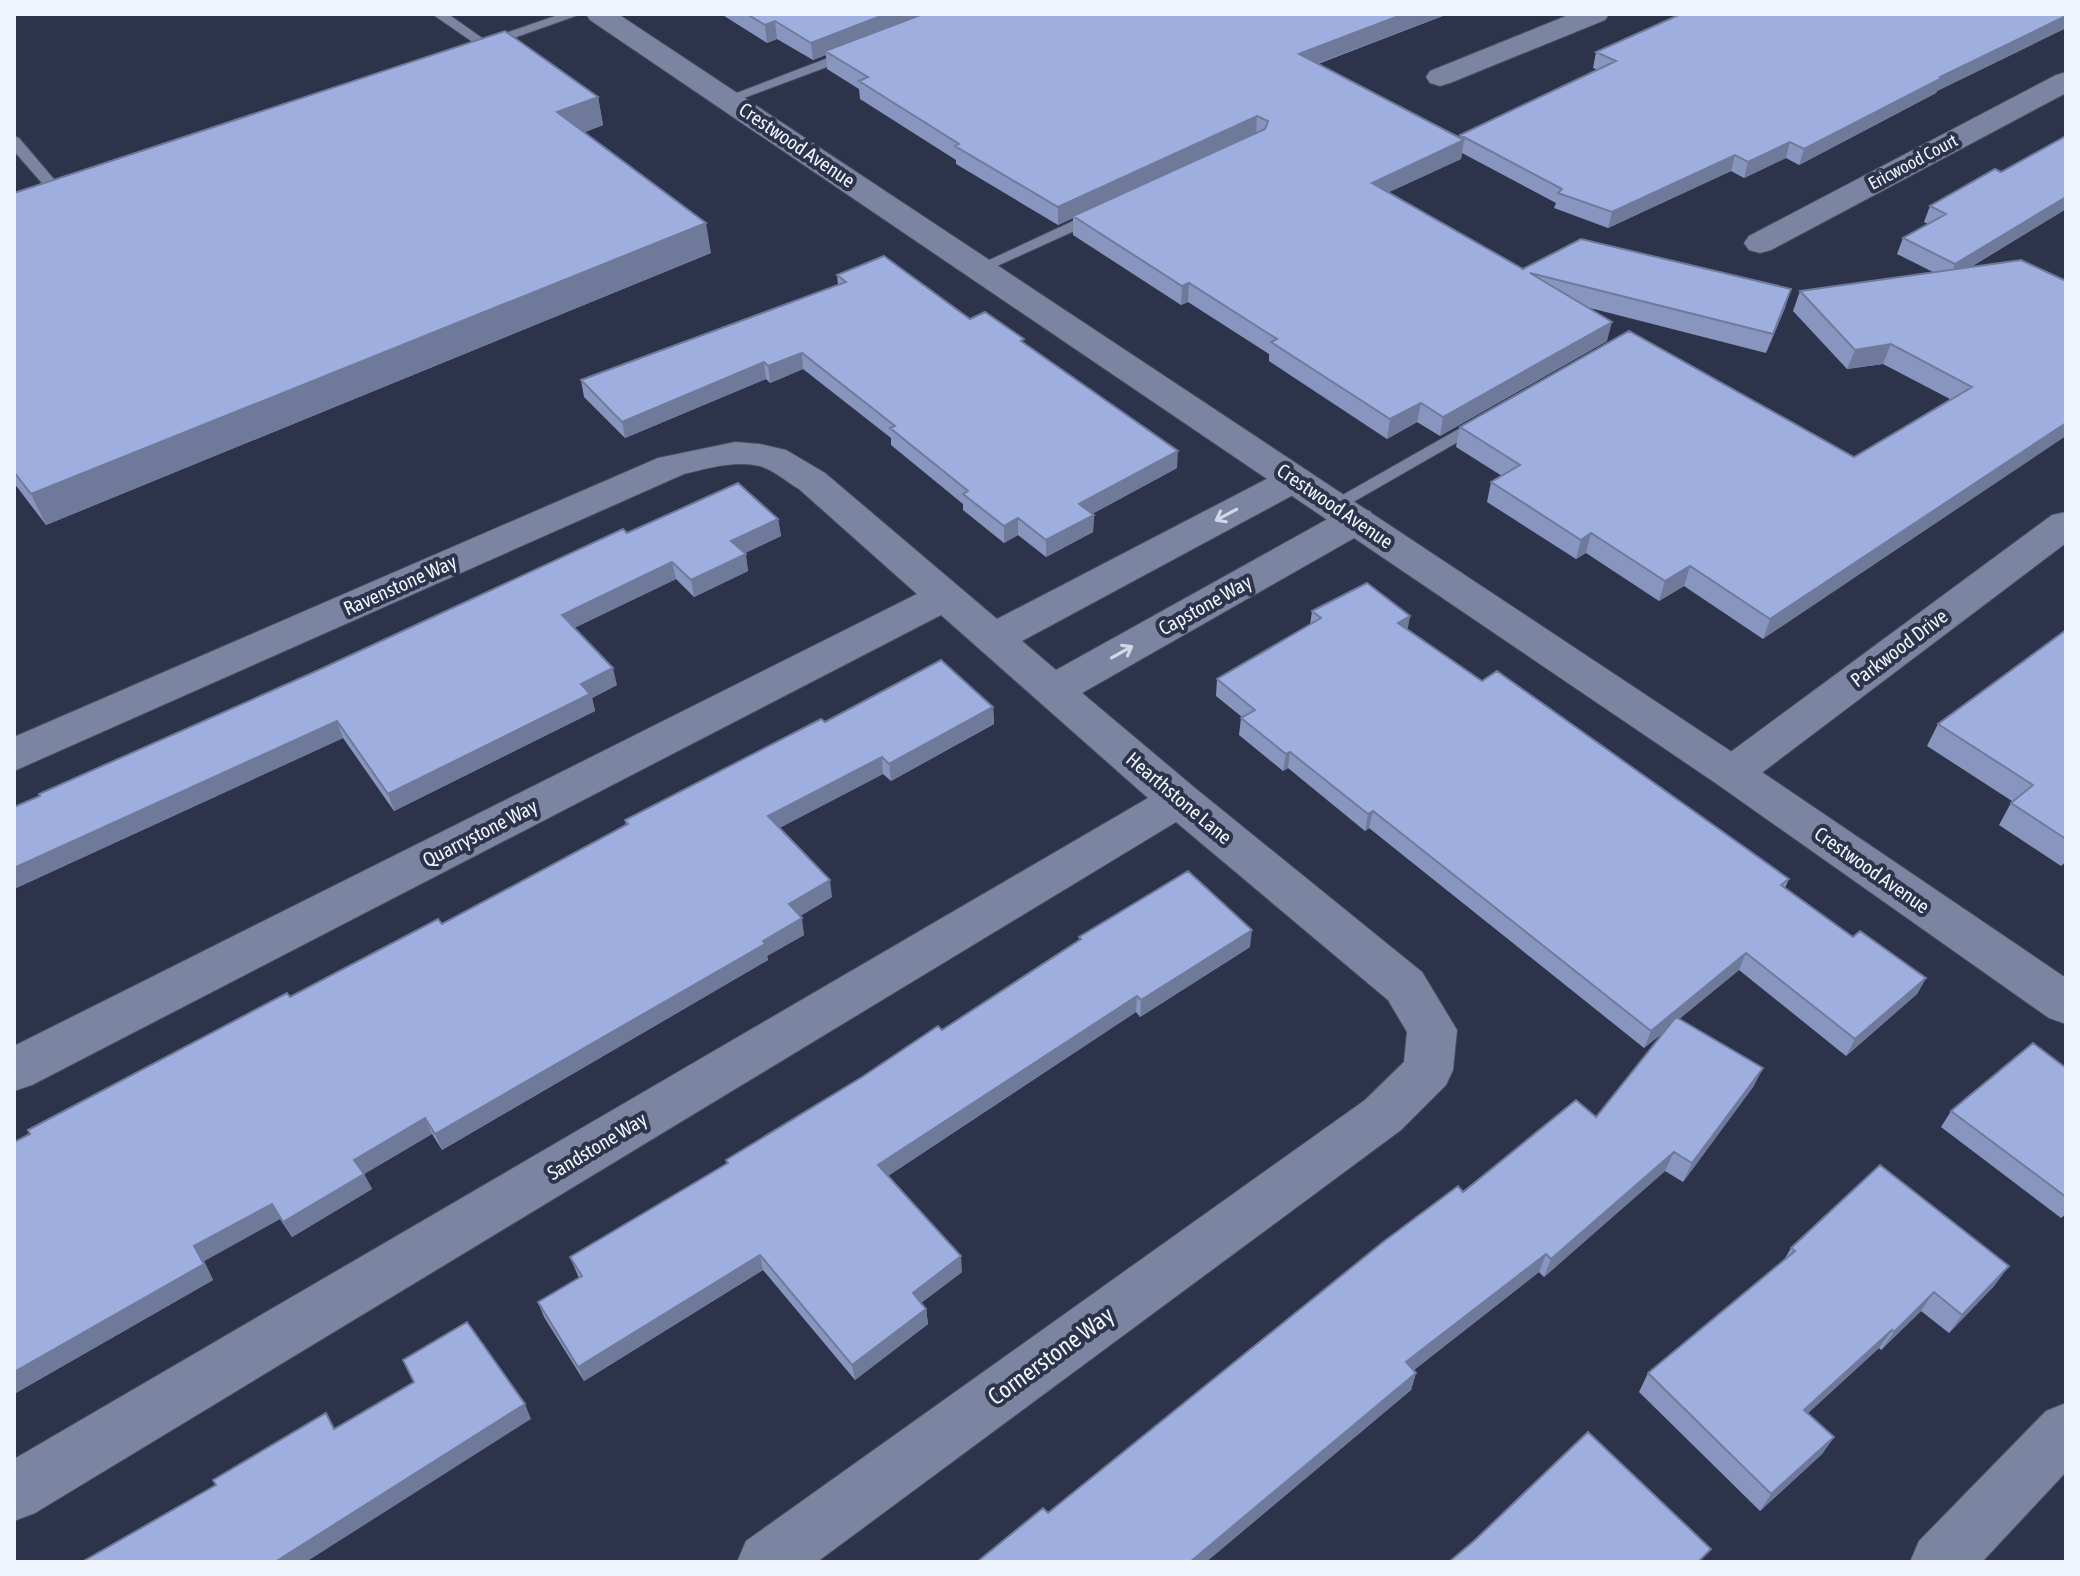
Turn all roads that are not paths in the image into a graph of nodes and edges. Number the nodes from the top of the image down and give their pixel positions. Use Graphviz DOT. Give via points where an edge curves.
graph roads {
  1 [pos="439,14"];
  2 [pos="574,14"];
  3 [pos="600,14"];
  4 [pos="1595,14"];
  5 [pos="870,46"];
  6 [pos="1440,77"];
  7 [pos="2066,81"];
  8 [pos="728,99"];
  9 [pos="14,141"];
  10 [pos="53,187"];
  11 [pos="1118,205"];
  12 [pos="1760,243"];
  13 [pos="980,268"];
  14 [pos="1496,413"];
  15 [pos="791,468"];
  16 [pos="1295,479"];
  17 [pos="1345,512"];
  18 [pos="2066,524"];
  19 [pos="946,596"];
  20 [pos="994,638"];
  21 [pos="1054,690"];
  22 [pos="14,755"];
  23 [pos="1732,773"];
  24 [pos="1179,800"];
  25 [pos="2066,1004"];
  26 [pos="14,1070"];
  27 [pos="1334,1151"];
  28 [pos="2066,1431"];
  29 [pos="14,1492"];
  30 [pos="767,1562"];
  31 [pos="1940,1562"];
  1 -- 2 [label="lane" via="476,47"];
  3 -- 8 [label="street, Crestwood Avenue"];
  4 -- 6 [label="street"];
  5 -- 8 [label="lane"];
  7 -- 12 [label="street, Ericwood Court"];
  8 -- 13 [label="street, Crestwood Avenue"];
  9 -- 10 [label="lane"];
  11 -- 13 [label="lane"];
  13 -- 16 [label="street, Crestwood Avenue"];
  14 -- 17 [label="lane"];
  15 -- 19 [label="street, Hearthstone Lane"];
  15 -- 22 [label="street, Ravenstone Way" via="774,458 740,453 671,466"];
  16 -- 17 [label="street, Crestwood Avenue"];
  16 -- 20 [label="street, one-way"];
  21 -- 17 [label="street, Capstone Way, one-way"];
  17 -- 23 [label="street, Crestwood Avenue"];
  18 -- 23 [label="street, Parkwood Drive"];
  19 -- 20 [label="street, Hearthstone Lane"];
  19 -- 26 [label="street, Quarrystone Way"];
  20 -- 21 [label="street, Hearthstone Lane"];
  21 -- 24 [label="street, Hearthstone Lane"];
  23 -- 25 [label="street, Crestwood Avenue"];
  24 -- 27 [label="street, Hearthstone Lane" via="1405,986 1432,1030 1428,1070 1383,1115"];
  24 -- 29 [label="street, Sandstone Way"];
  27 -- 30 [label="street, Cornerstone Way"];
  28 -- 31 [label="street"];
}
